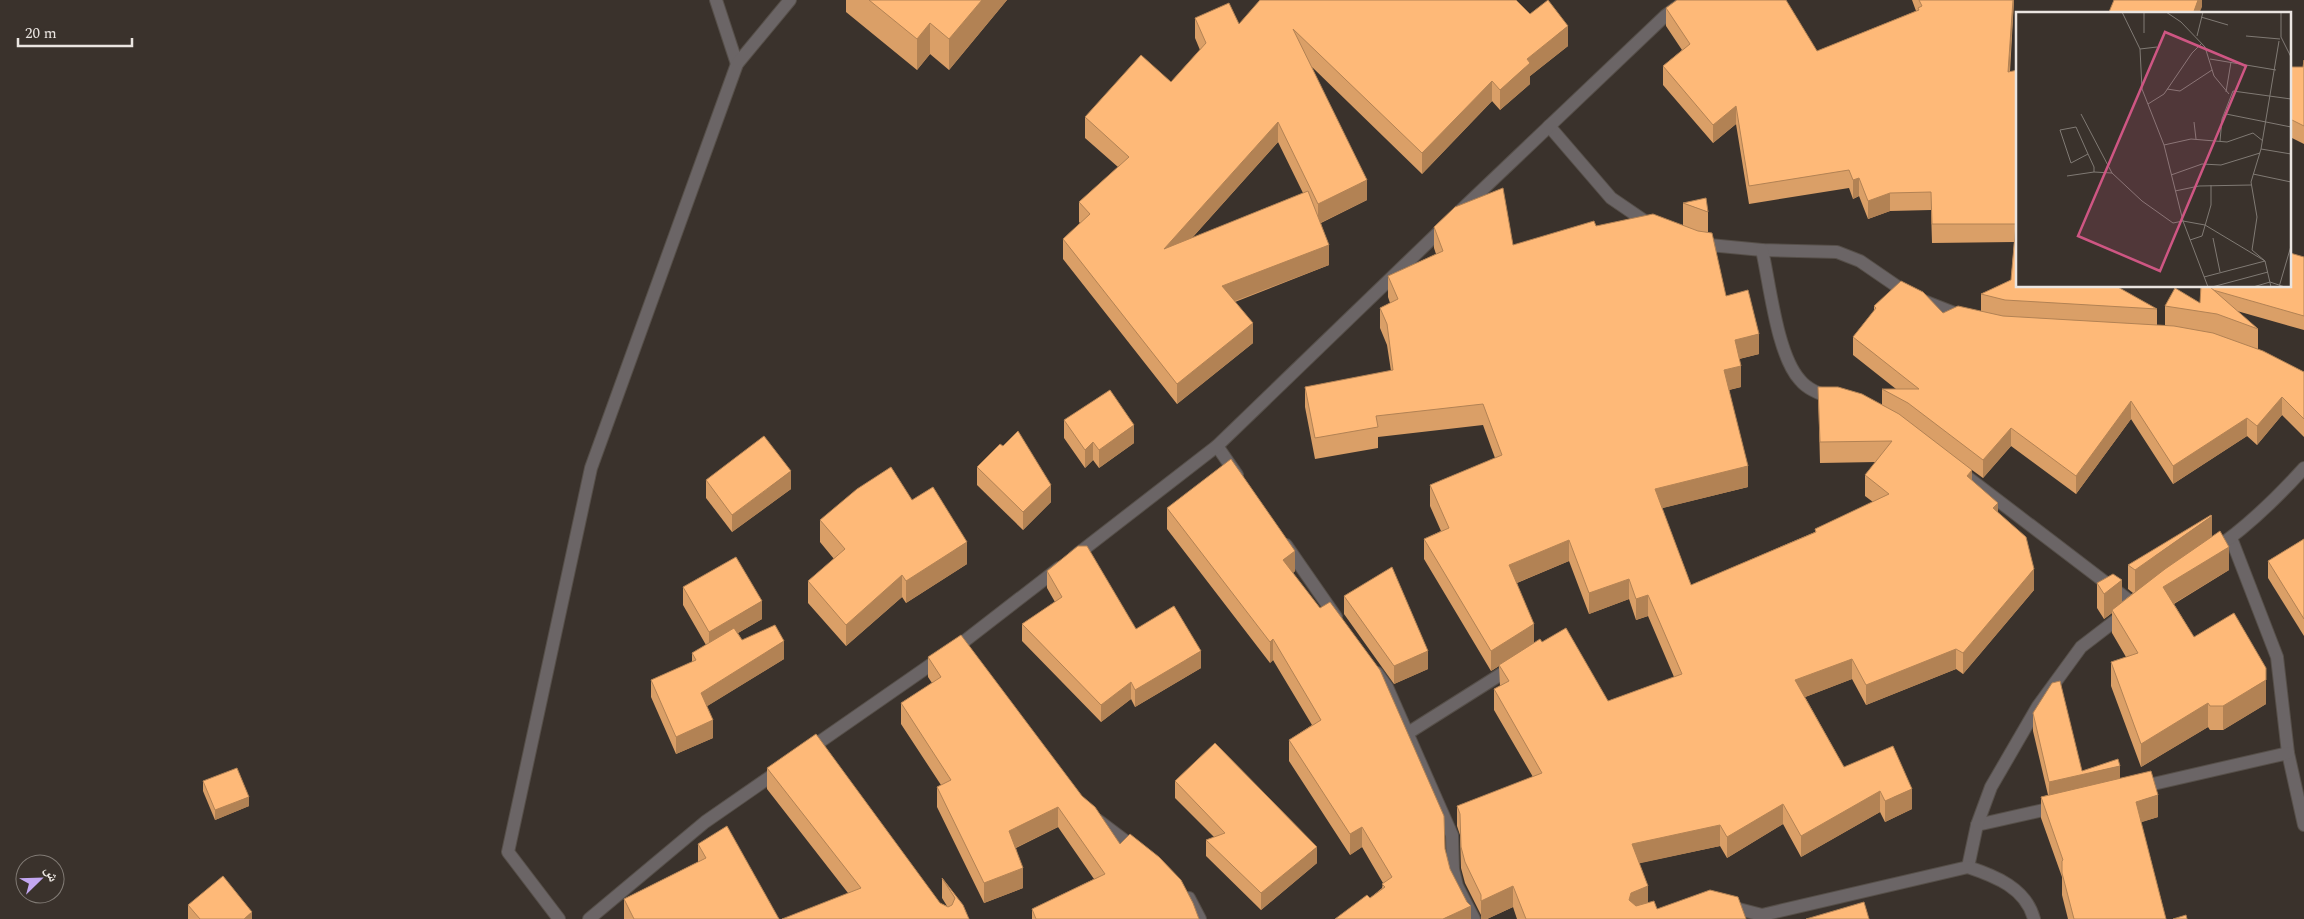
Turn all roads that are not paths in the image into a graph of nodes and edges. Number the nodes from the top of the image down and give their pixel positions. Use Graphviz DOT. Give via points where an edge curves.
graph roads {
  1 [pos="716,0"];
  2 [pos="790,0"];
  3 [pos="1687,0"];
  4 [pos="737,64"];
  5 [pos="1548,126"];
  6 [pos="1666,231"];
  7 [pos="1683,238"];
  8 [pos="1762,250"];
  9 [pos="1975,319"];
  10 [pos="1847,402"];
  11 [pos="1217,446"];
  12 [pos="1950,464"];
  13 [pos="2304,468"];
  14 [pos="1245,487"];
  15 [pos="1279,535"];
  16 [pos="2231,538"];
  17 [pos="2200,560"];
  18 [pos="2148,596"];
  19 [pos="2136,605"];
  20 [pos="1341,624"];
  21 [pos="1523,660"];
  22 [pos="1370,664"];
  23 [pos="1408,732"];
  24 [pos="2288,753"];
  25 [pos="2132,789"];
  26 [pos="2074,803"];
  27 [pos="1088,812"];
  28 [pos="2304,825"];
  29 [pos="1977,826"];
  30 [pos="1150,859"];
  31 [pos="1968,867"];
  32 [pos="1182,890"];
  33 [pos="1716,904"];
  34 [pos="1763,917"];
  35 [pos="559,919"];
  36 [pos="589,919"];
  37 [pos="1200,919"];
  38 [pos="1474,919"];
  39 [pos="2034,919"];
  1 -- 4 [label="street"];
  2 -- 4 [label="street"];
  3 -- 5 [label="street" via="1665,16"];
  4 -- 35 [label="street" via="591,468 508,852"];
  5 -- 6 [label="street" via="1611,198 1649,224"];
  5 -- 11 [label="street"];
  7 -- 8 [label="street" via="1701,244"];
  8 -- 9 [label="street" via="1838,252 1860,261 1911,296 1955,315"];
  8 -- 10 [label="street" via="1784,354 1800,380 1819,394"];
  11 -- 14 [label="street"];
  11 -- 36 [label="street" via="964,647 821,747 705,822"];
  12 -- 19 [label="street"];
  13 -- 16 [label="street"];
  15 -- 20 [label="street"];
  16 -- 17 [label="street"];
  16 -- 24 [label="street" via="2277,657"];
  18 -- 19 [label="street"];
  19 -- 29 [label="street" via="2081,647 2038,706 1991,786"];
  21 -- 23 [label="street"];
  22 -- 23 [label="street" via="1388,687"];
  23 -- 38 [label="street" via="1452,835 1453,869"];
  24 -- 25 [label="street"];
  24 -- 28 [label="street"];
  26 -- 29 [label="street"];
  27 -- 30 [label="street"];
  29 -- 31 [label="street"];
  31 -- 34 [label="street"];
  31 -- 39 [label="street" via="1995,876 2012,887 2031,909"];
  32 -- 37 [label="street"];
  33 -- 34 [label="street"];
}
